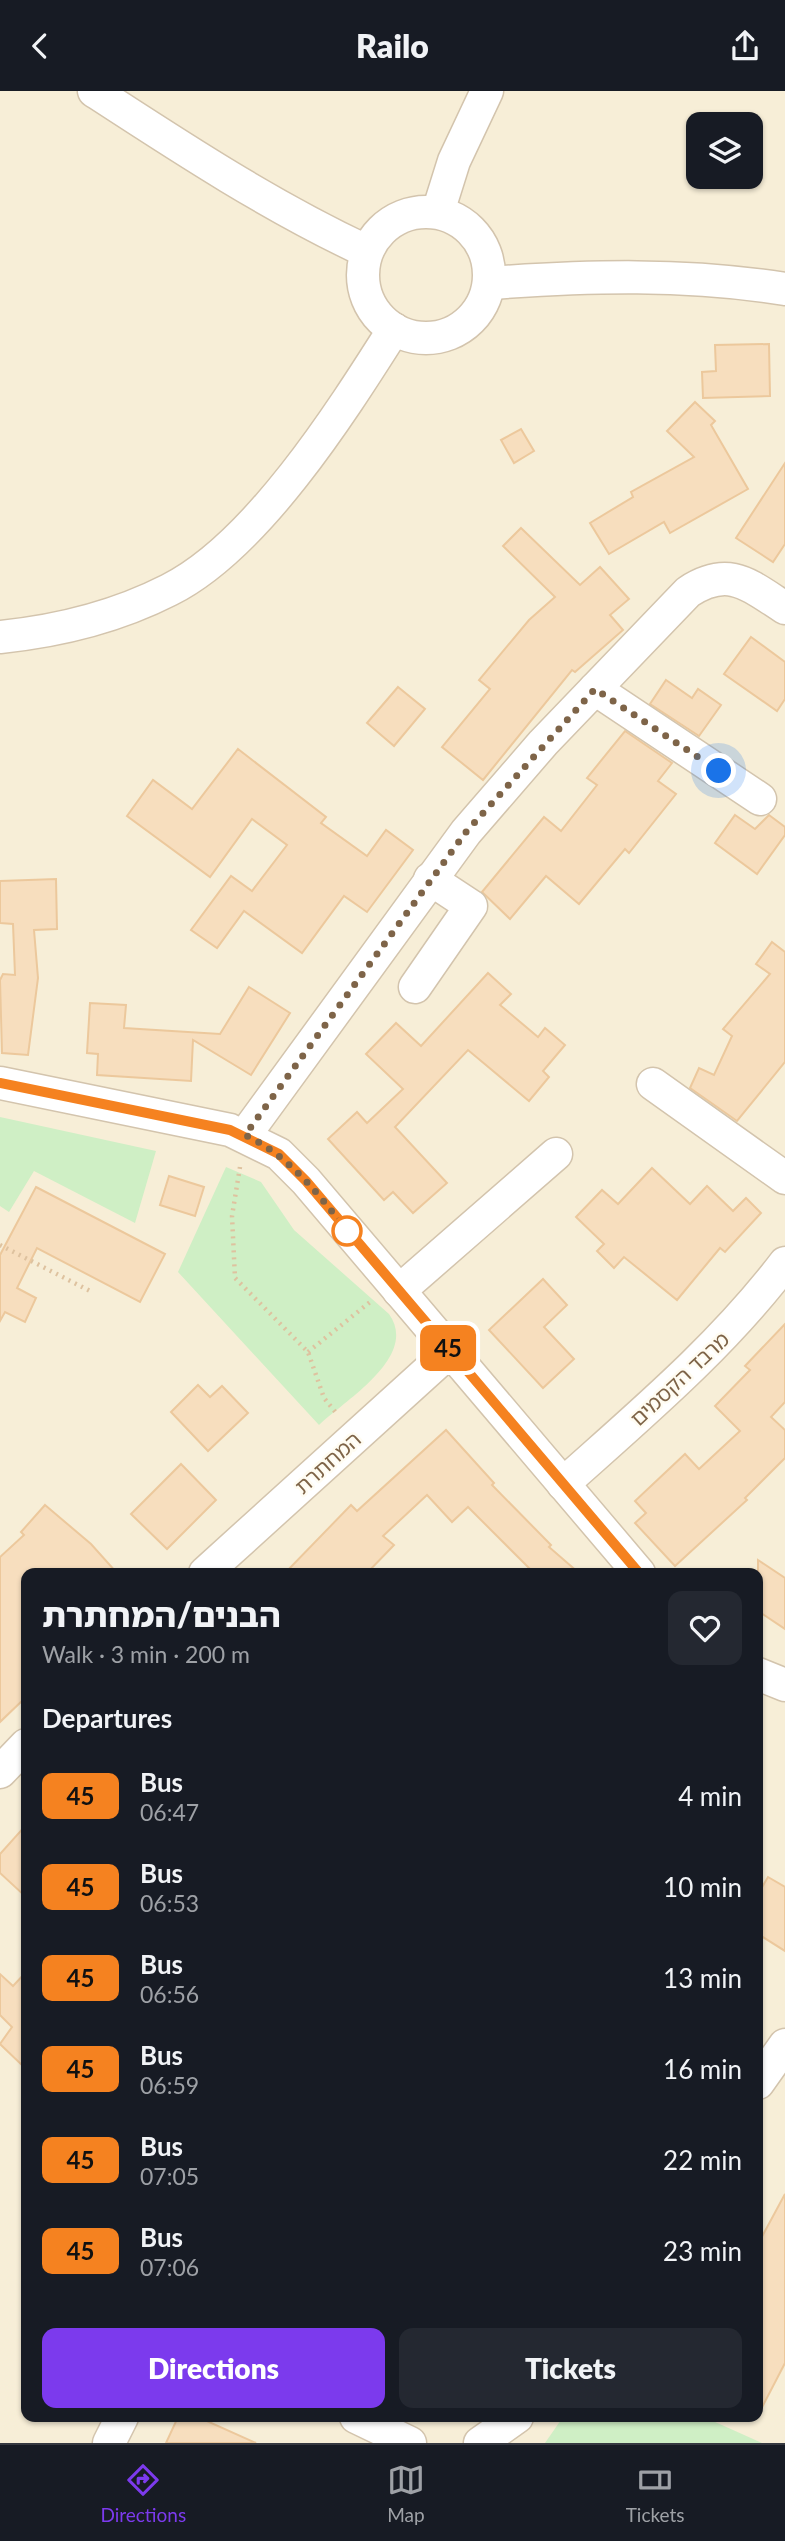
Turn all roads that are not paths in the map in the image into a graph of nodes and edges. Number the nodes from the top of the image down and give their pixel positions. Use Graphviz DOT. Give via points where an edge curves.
graph roads {
  1 [pos="94,91"];
  2 [pos="486,91"];
  3 [pos="438,212"];
  4 [pos="366,251"];
  5 [pos="488,283"];
  6 [pos="785,289"];
  7 [pos="394,329"];
  8 [pos="785,608"];
  9 [pos="0,637"];
  10 [pos="595,689"];
  11 [pos="760,799"];
  12 [pos="430,879"];
  13 [pos="415,988"];
  14 [pos="0,1083"];
  15 [pos="653,1084"];
  16 [pos="245,1135"];
  17 [pos="556,1154"];
  18 [pos="785,1178"];
  19 [pos="785,1263"];
  20 [pos="396,1287"];
  21 [pos="450,1351"];
  22 [pos="563,1484"];
  23 [pos="210,1568"];
  24 [pos="635,1568"];
  25 [pos="763,1676"];
  26 [pos="785,1685"];
  27 [pos="21,1750"];
  28 [pos="0,1772"];
  29 [pos="785,2045"];
  30 [pos="763,2076"];
  31 [pos="120,2422"];
  32 [pos="366,2422"];
  33 [pos="510,2422"];
  34 [pos="520,2422"];
  35 [pos="109,2443"];
  36 [pos="410,2443"];
  37 [pos="480,2443"];
  38 [pos="508,2443"];
  1 -- 4 [label="street" via="230,180 297,219"];
  2 -- 3 [label="street" via="454,161"];
  3 -- 4 [label="street" via="396,218 378,232"];
  3 -- 5 [label="street" via="457,219 474,233 484,248"];
  4 -- 7 [label="street" via="367,299 381,321"];
  5 -- 6 [label="street" via="654,275"];
  5 -- 7 [label="street" via="485,300 473,318 454,332 432,338"];
  7 -- 9 [label="street" via="347,403 272,502 223,552 171,590 107,617 41,633"];
  8 -- 10 [label="street" via="745,582 729,578 700,584"];
  10 -- 11 [label="street"];
  10 -- 12 [label="street" via="503,788"];
  12 -- 13 [label="street" via="471,906"];
  12 -- 16 [label="street"];
  14 -- 16 [label="street" via="207,1123"];
  15 -- 18 [label="street"];
  16 -- 20 [label="street" via="279,1154 306,1181"];
  17 -- 20 [label="street"];
  19 -- 22 [label="street, מרבד הקסמים" via="702,1360"];
  20 -- 21 [label="street"];
  21 -- 22 [label="street"];
  21 -- 23 [label="street, המחתרת"];
  22 -- 24 [label="street"];
  25 -- 26 [label="street"];
  27 -- 28 [label="street"];
  29 -- 30 [label="street"];
  31 -- 35 [label="street"];
  32 -- 36 [label="street"];
  33 -- 37 [label="street"];
  34 -- 38 [label="street"];
}
